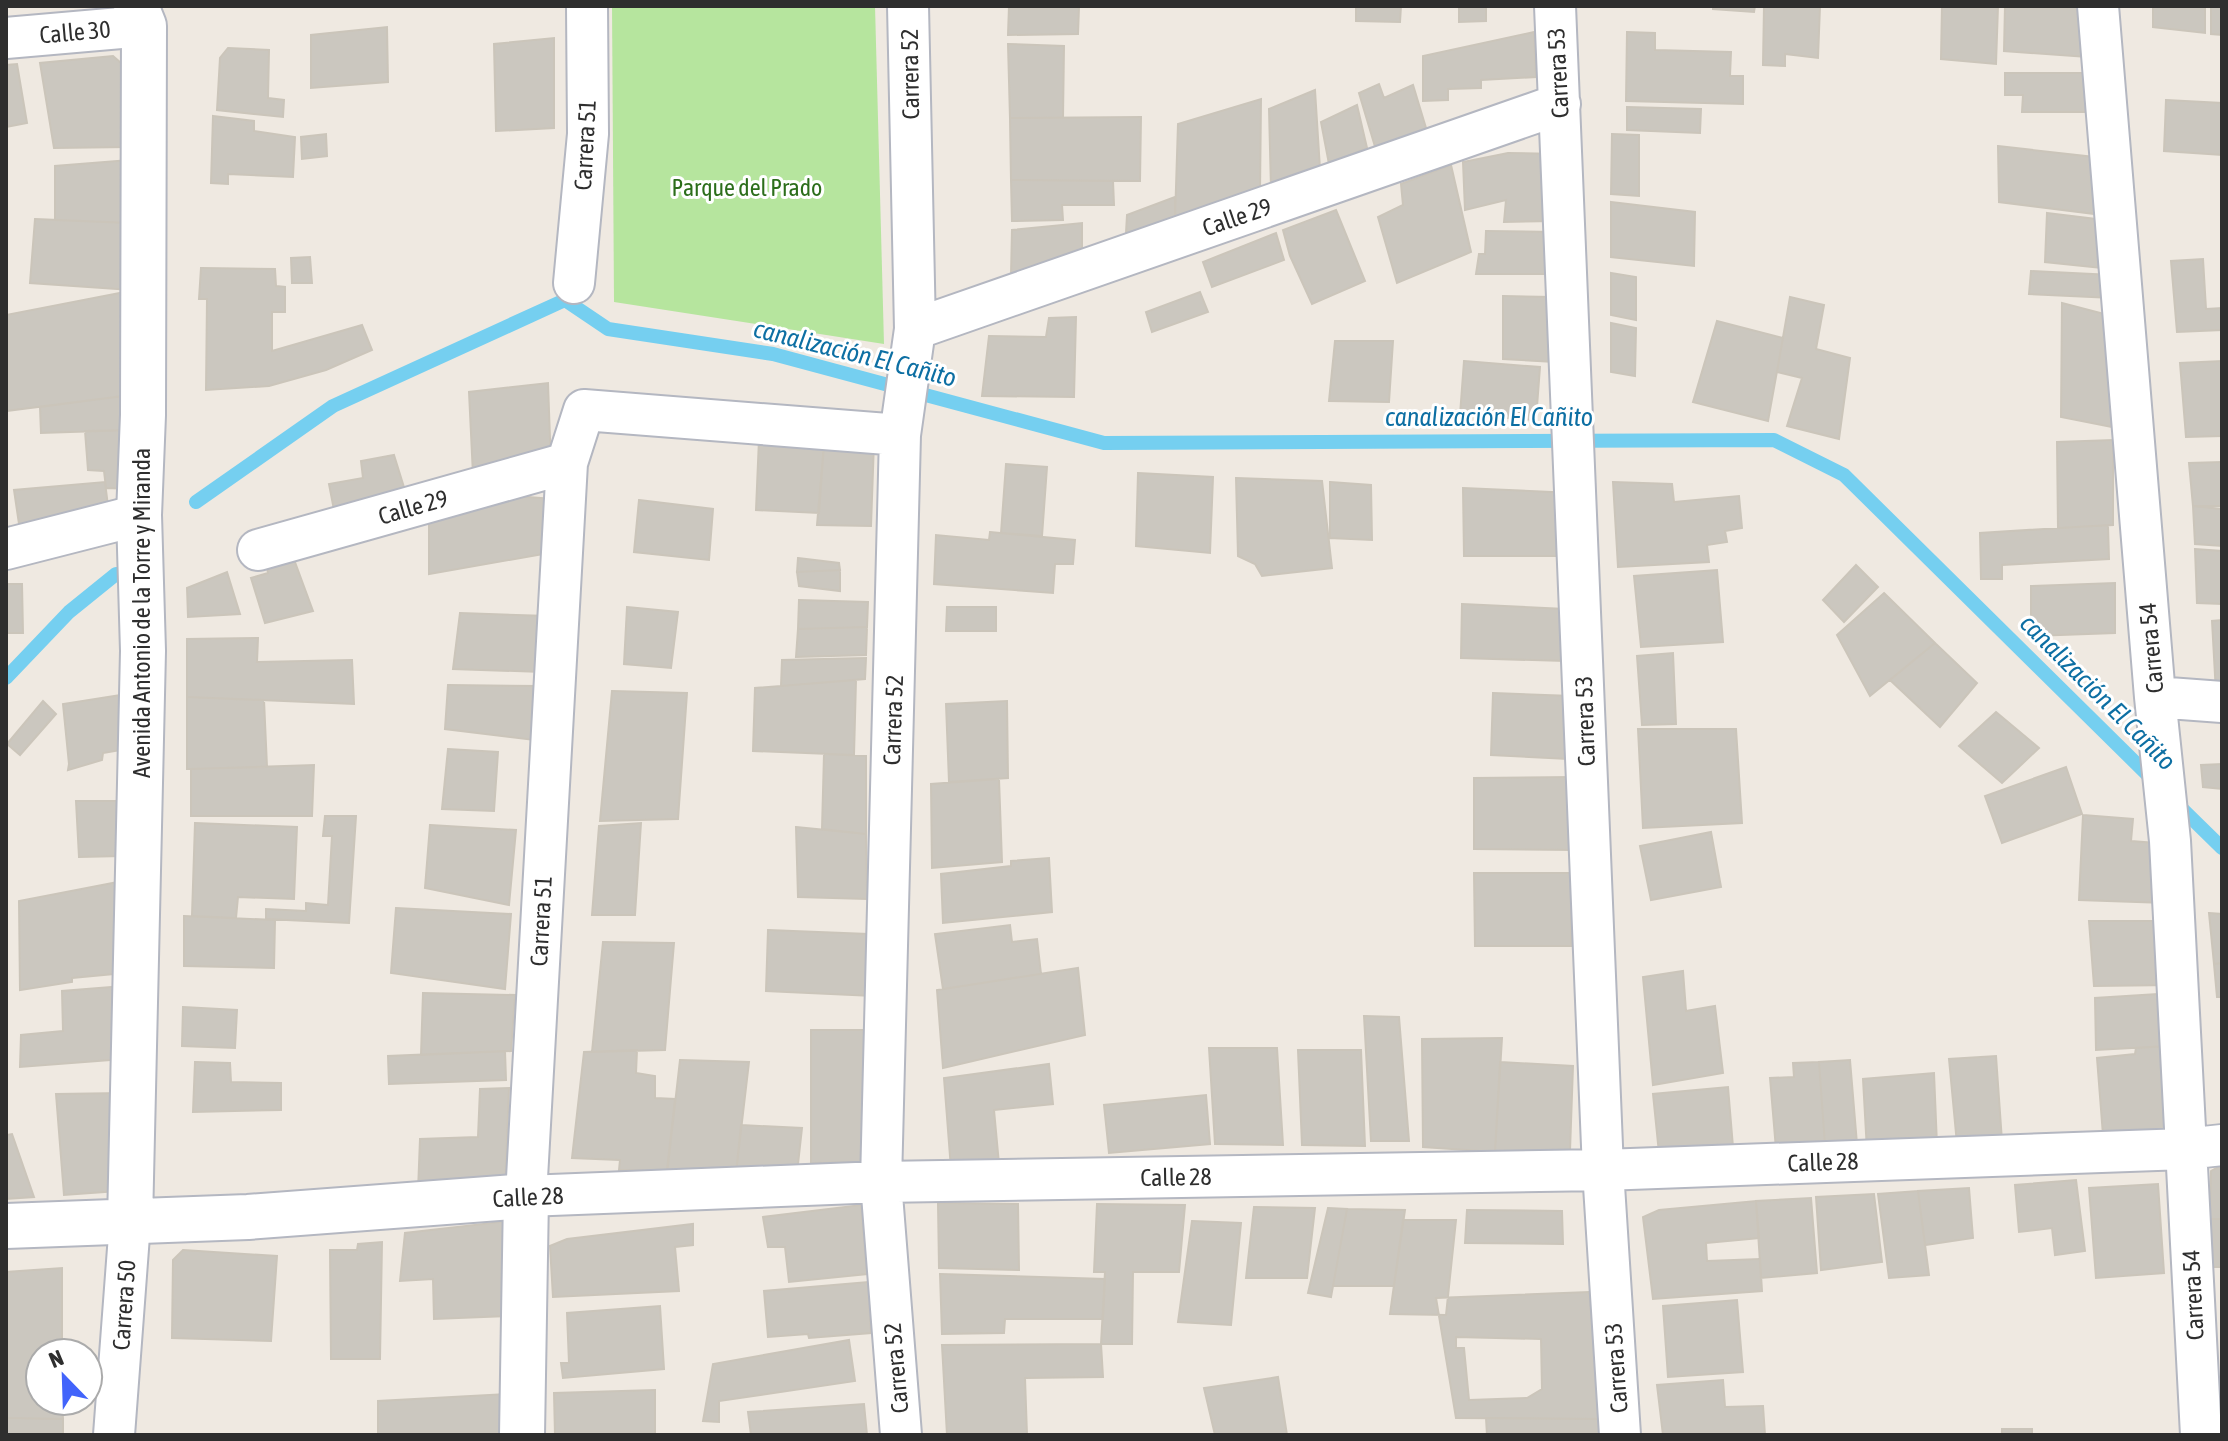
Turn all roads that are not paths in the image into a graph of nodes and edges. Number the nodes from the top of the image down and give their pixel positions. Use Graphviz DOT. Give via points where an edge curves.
graph roads {
  1 [pos="587,6"];
  2 [pos="908,6"];
  3 [pos="1555,6"];
  4 [pos="2098,6"];
  5 [pos="140,16"];
  6 [pos="6,38"];
  7 [pos="1560,104"];
  8 [pos="574,283"];
  9 [pos="913,347"];
  10 [pos="902,421"];
  11 [pos="567,463"];
  12 [pos="139,527"];
  13 [pos="6,549"];
  14 [pos="258,550"];
  15 [pos="2155,697"];
  16 [pos="2222,702"];
  17 [pos="2203,1147"];
  18 [pos="1603,1170"];
  19 [pos="881,1182"];
  20 [pos="526,1196"];
  21 [pos="130,1222"];
  22 [pos="6,1226"];
  23 [pos="114,1435"];
  24 [pos="522,1435"];
  25 [pos="901,1435"];
  26 [pos="1620,1435"];
  27 [pos="2201,1435"];
  1 -- 8 [label="street, Carrera 51" via="588,134"];
  2 -- 9 [label="street, Carrera 52"];
  3 -- 7 [label="street, Carrera 53"];
  4 -- 15 [label="street, Carrera 54"];
  5 -- 6 [label="street, Calle 30"];
  5 -- 12 [label="main road, Avenida Antonio de la Torre y Miranda"];
  7 -- 9 [label="street, Calle 29"];
  7 -- 18 [label="street, Carrera 53"];
  9 -- 10 [label="street, Carrera 52"];
  10 -- 11 [label="street, Carrera 51" via="584,410"];
  10 -- 19 [label="street, Carrera 52"];
  11 -- 14 [label="street, Calle 29"];
  11 -- 20 [label="street, Carrera 51"];
  12 -- 13 [label="street"];
  12 -- 21 [label="main road, Avenida Antonio de la Torre y Miranda" via="143,651"];
  15 -- 16 [label="street"];
  15 -- 17 [label="street, Carrera 54"];
  17 -- 18 [label="street, Calle 28"];
  17 -- 27 [label="street, Carrera 54"];
  18 -- 19 [label="street, Calle 28"];
  18 -- 26 [label="street, Carrera 53"];
  19 -- 20 [label="street, Calle 28"];
  19 -- 25 [label="street, Carrera 52"];
  20 -- 21 [label="main road, Calle 28"];
  20 -- 24 [label="main road, Carrera 51"];
  21 -- 22 [label="main road, Calle 28"];
  21 -- 23 [label="street, Carrera 50"];
}
